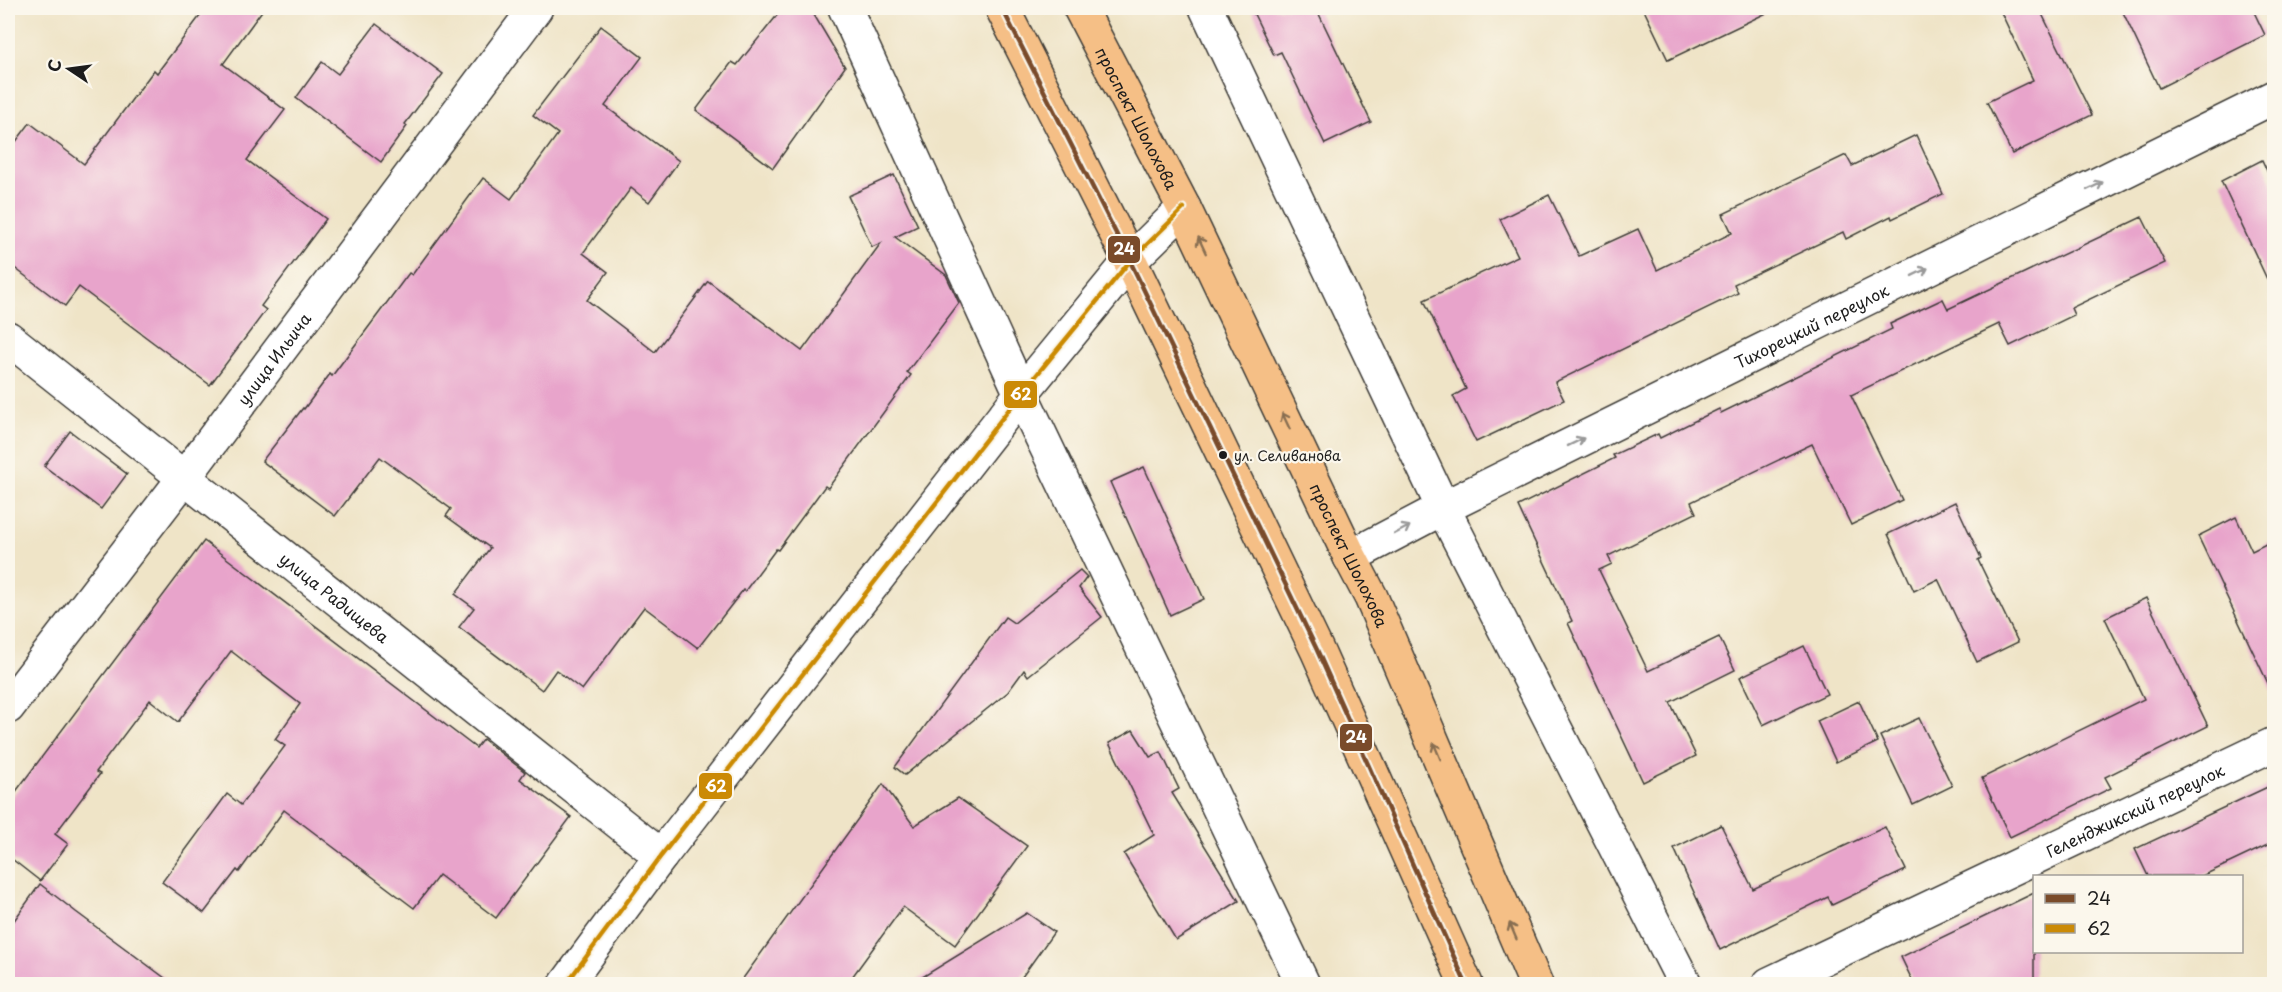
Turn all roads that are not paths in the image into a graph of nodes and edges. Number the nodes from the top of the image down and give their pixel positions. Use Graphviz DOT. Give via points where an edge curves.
graph roads {
  1 [pos="536,8"];
  2 [pos="845,8"];
  3 [pos="1002,8"];
  4 [pos="1080,8"];
  5 [pos="1206,8"];
  6 [pos="2274,97"];
  7 [pos="1184,208"];
  8 [pos="1130,261"];
  9 [pos="8,338"];
  10 [pos="1021,394"];
  11 [pos="184,478"];
  12 [pos="1443,508"];
  13 [pos="1350,557"];
  14 [pos="8,707"];
  15 [pos="2274,744"];
  16 [pos="661,856"];
  17 [pos="566,984"];
  18 [pos="1303,984"];
  19 [pos="1466,984"];
  20 [pos="1536,984"];
  21 [pos="1685,984"];
  22 [pos="1769,984"];
  1 -- 11 [label="street, улица Ильича"];
  2 -- 10 [label="street"];
  3 -- 8 [label="main road"];
  4 -- 7 [label="main road, проспект Шолохова"];
  5 -- 12 [label="street"];
  12 -- 6 [label="street, Тихорецкий переулок, one-way"];
  7 -- 8 [label="street"];
  13 -- 7 [label="main road, проспект Шолохова, one-way"];
  8 -- 10 [label="street"];
  8 -- 19 [label="main road" via="1317,650"];
  9 -- 11 [label="street, улица Радищева"];
  10 -- 16 [label="street"];
  10 -- 18 [label="street"];
  11 -- 14 [label="street, улица Ильича"];
  11 -- 16 [label="street, улица Радищева"];
  13 -- 12 [label="street, Тихорецкий переулок, one-way"];
  12 -- 21 [label="street"];
  20 -- 13 [label="main road, проспект Шолохова, one-way" via="1378,613"];
  15 -- 22 [label="street, Геленджикский переулок"];
  16 -- 17 [label="street"];
}
